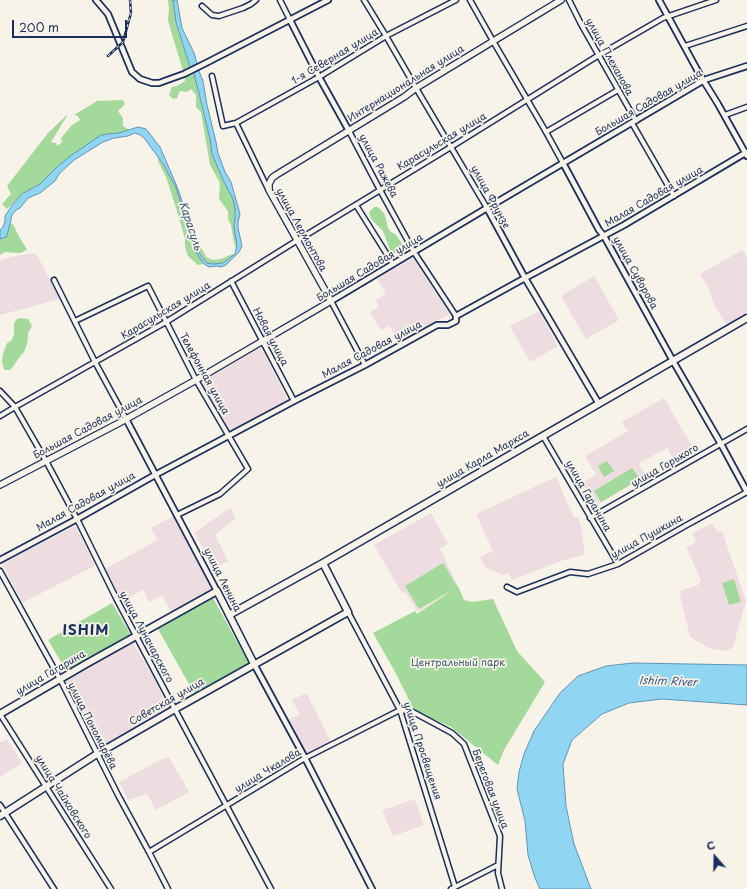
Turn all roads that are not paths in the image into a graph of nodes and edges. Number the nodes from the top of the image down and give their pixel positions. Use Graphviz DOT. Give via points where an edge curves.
graph roads {
  1 [pos="96,0"];
  2 [pos="256,0"];
  3 [pos="280,0"];
  4 [pos="328,0"];
  5 [pos="364,0"];
  6 [pos="456,0"];
  7 [pos="470,0"];
  8 [pos="561,0"];
  9 [pos="569,0"];
  10 [pos="659,0"];
  11 [pos="716,0"];
  12 [pos="202,6"];
  13 [pos="668,16"];
  14 [pos="290,20"];
  15 [pos="747,26"];
  16 [pos="386,36"];
  17 [pos="492,41"];
  18 [pos="685,46"];
  19 [pos="599,55"];
  20 [pos="747,66"];
  21 [pos="212,76"];
  22 [pos="319,77"];
  23 [pos="704,80"];
  24 [pos="416,88"];
  25 [pos="618,90"];
  26 [pos="527,100"];
  27 [pos="747,107"];
  28 [pos="725,115"];
  29 [pos="634,122"];
  30 [pos="236,123"];
  31 [pos="349,131"];
  32 [pos="546,132"];
  33 [pos="451,147"];
  34 [pos="746,154"];
  35 [pos="563,163"];
  36 [pos="269,190"];
  37 [pos="380,190"];
  38 [pos="674,196"];
  39 [pos="356,204"];
  40 [pos="487,208"];
  41 [pos="604,236"];
  42 [pos="297,240"];
  43 [pos="414,252"];
  44 [pos="393,264"];
  45 [pos="525,278"];
  46 [pos="54,280"];
  47 [pos="231,281"];
  48 [pos="331,301"];
  49 [pos="456,316"];
  50 [pos="746,320"];
  51 [pos="75,321"];
  52 [pos="166,322"];
  53 [pos="262,341"];
  54 [pos="673,361"];
  55 [pos="95,362"];
  56 [pos="365,365"];
  57 [pos="196,380"];
  58 [pos="0,391"];
  59 [pos="294,401"];
  60 [pos="599,404"];
  61 [pos="14,407"];
  62 [pos="0,416"];
  63 [pos="126,419"];
  64 [pos="747,429"];
  65 [pos="229,436"];
  66 [pos="543,436"];
  67 [pos="721,444"];
  68 [pos="46,461"];
  69 [pos="156,475"];
  70 [pos="0,485"];
  71 [pos="747,492"];
  72 [pos="177,515"];
  73 [pos="590,518"];
  74 [pos="77,519"];
  75 [pos="0,560"];
  76 [pos="323,563"];
  77 [pos="618,564"];
  78 [pos="0,572"];
  79 [pos="507,587"];
  80 [pos="217,591"];
  81 [pos="348,612"];
  82 [pos="229,615"];
  83 [pos="136,636"];
  84 [pos="254,664"];
  85 [pos="60,679"];
  86 [pos="175,709"];
  87 [pos="400,710"];
  88 [pos="0,714"];
  89 [pos="97,754"];
  90 [pos="305,758"];
  91 [pos="46,786"];
  92 [pos="0,805"];
  93 [pos="226,806"];
  94 [pos="2,814"];
  95 [pos="149,852"];
  96 [pos="498,866"];
  97 [pos="453,888"];
  98 [pos="54,889"];
  99 [pos="112,889"];
  100 [pos="168,889"];
  101 [pos="271,889"];
  102 [pos="372,889"];
  103 [pos="502,889"];
  1 -- 14 [label="street" via="108,14 132,72 140,79 152,83 184,74"];
  2 -- 12 [label="street" via="243,8 219,16 212,15"];
  3 -- 14 [label="street, улица Ражева"];
  4 -- 14 [label="street"];
  5 -- 16 [label="street, улица Фрунзе"];
  6 -- 16 [label="street, 1-я Северная улица"];
  7 -- 17 [label="street, улица Суворова"];
  8 -- 17 [label="main road, Интернациональная улица"];
  9 -- 19 [label="street, улица Плеханова"];
  10 -- 13 [label="street"];
  11 -- 13 [label="street, Карасульская улица"];
  13 -- 18 [label="street"];
  13 -- 19 [label="street, Карасульская улица"];
  14 -- 22 [label="street, улица Ражева"];
  15 -- 18 [label="street"];
  16 -- 22 [label="street, 1-я Северная улица"];
  16 -- 24 [label="street, улица Фрунзе"];
  17 -- 24 [label="main road, Интернациональная улица"];
  17 -- 26 [label="street, улица Суворова"];
  18 -- 23 [label="street"];
  19 -- 25 [label="street, улица Плеханова"];
  19 -- 26 [label="street, Карасульская улица"];
  20 -- 23 [label="street, Большая Садовая улица"];
  21 -- 30 [label="street, 1-я Северная улица" via="223,126"];
  22 -- 30 [label="street, 1-я Северная улица"];
  22 -- 31 [label="street, улица Ражева"];
  23 -- 28 [label="street"];
  23 -- 29 [label="street, Большая Садовая улица"];
  24 -- 31 [label="main road, Интернациональная улица"];
  24 -- 33 [label="street, улица Фрунзе"];
  25 -- 29 [label="street, улица Плеханова"];
  25 -- 32 [label="street"];
  26 -- 32 [label="street, улица Суворова"];
  26 -- 33 [label="street, Карасульская улица"];
  27 -- 28 [label="street"];
  28 -- 34 [label="street"];
  29 -- 35 [label="street, Большая Садовая улица"];
  29 -- 38 [label="street, улица Плеханова"];
  30 -- 36 [label="street, улица Лермонтова"];
  31 -- 36 [label="main road, Интернациональная улица" via="276,175 269,184"];
  31 -- 37 [label="street, улица Ражева"];
  32 -- 35 [label="street, улица Суворова"];
  33 -- 37 [label="street, Карасульская улица"];
  33 -- 40 [label="street, улица Фрунзе"];
  34 -- 38 [label="street, Малая Садовая улица"];
  35 -- 40 [label="street, Большая Садовая улица"];
  35 -- 41 [label="street, улица Суворова"];
  36 -- 42 [label="main road, улица Лермонтова"];
  37 -- 39 [label="street, Карасульская улица"];
  37 -- 43 [label="street, улица Ражева"];
  38 -- 41 [label="street, Малая Садовая улица"];
  39 -- 42 [label="street, Карасульская улица"];
  39 -- 44 [label="street"];
  40 -- 43 [label="street, Большая Садовая улица"];
  40 -- 45 [label="street, улица Фрунзе"];
  41 -- 45 [label="street, Малая Садовая улица"];
  41 -- 54 [label="street, улица Суворова"];
  42 -- 47 [label="street, Карасульская улица"];
  42 -- 48 [label="main road, улица Лермонтова"];
  43 -- 44 [label="street, Большая Садовая улица"];
  43 -- 49 [label="street, улица Ражева"];
  44 -- 48 [label="street, Большая Садовая улица"];
  45 -- 49 [label="street, Малая Садовая улица"];
  45 -- 60 [label="street, улица Фрунзе"];
  46 -- 51 [label="street, улица Ленина"];
  47 -- 52 [label="street, Карасульская улица"];
  47 -- 53 [label="street, Новая улица"];
  48 -- 53 [label="main road, Большая Садовая улица"];
  48 -- 56 [label="street, улица Лермонтова"];
  49 -- 56 [label="street, Малая Садовая улица" via="456,320 448,325 437,325"];
  50 -- 54 [label="main road, улица Карла Маркса"];
  51 -- 52 [label="street, Телефонная улица" via="148,286"];
  51 -- 55 [label="street, улица Ленина"];
  52 -- 55 [label="street, Карасульская улица"];
  52 -- 57 [label="street, Телефонная улица"];
  53 -- 57 [label="main road, Большая Садовая улица"];
  53 -- 59 [label="street, Новая улица"];
  54 -- 60 [label="main road, улица Карла Маркса"];
  54 -- 67 [label="street, улица Суворова"];
  55 -- 61 [label="street, Карасульская улица"];
  55 -- 63 [label="street, улица Ленина"];
  56 -- 59 [label="street, Малая Садовая улица"];
  57 -- 63 [label="main road, Большая Садовая улица"];
  57 -- 65 [label="street, Телефонная улица"];
  58 -- 61 [label="street"];
  59 -- 65 [label="street, Малая Садовая улица"];
  60 -- 66 [label="main road, улица Карла Маркса"];
  61 -- 62 [label="street"];
  61 -- 68 [label="street, улица Луначарского"];
  63 -- 68 [label="main road, Большая Садовая улица"];
  63 -- 69 [label="street, улица Ленина"];
  64 -- 67 [label="street, улица Горького"];
  65 -- 69 [label="street, Малая Садовая улица"];
  65 -- 72 [label="street, Телефонная улица" via="248,470 220,494"];
  66 -- 73 [label="street, улица Гаранина"];
  66 -- 76 [label="main road, улица Карла Маркса"];
  67 -- 71 [label="street, улица Суворова"];
  67 -- 73 [label="street, улица Горького"];
  68 -- 70 [label="main road, Большая Садовая улица"];
  68 -- 74 [label="street, улица Луначарского"];
  69 -- 72 [label="street, улица Ленина"];
  69 -- 74 [label="street, Малая Садовая улица"];
  71 -- 77 [label="street, улица Пушкина"];
  72 -- 80 [label="street, улица Ленина"];
  73 -- 77 [label="street, улица Гаранина"];
  74 -- 75 [label="street, Малая Садовая улица"];
  74 -- 83 [label="street, улица Луначарского"];
  76 -- 81 [label="main road, улица Просвещения"];
  76 -- 82 [label="main road, улица Карла Маркса"];
  77 -- 79 [label="street, улица Пушкина" via="588,574 570,572 517,592"];
  78 -- 85 [label="street, улица Пономарёва"];
  80 -- 82 [label="main road, улица Ленина"];
  80 -- 83 [label="main road, улица Гагарина"];
  81 -- 84 [label="main road, Советская улица"];
  81 -- 87 [label="street, улица Просвещения"];
  82 -- 84 [label="main road, улица Ленина"];
  83 -- 85 [label="main road, улица Гагарина"];
  83 -- 86 [label="street, улица Луначарского"];
  84 -- 86 [label="main road, Советская улица"];
  84 -- 90 [label="street, улица Ленина"];
  85 -- 88 [label="main road, улица Гагарина"];
  85 -- 89 [label="street, улица Пономарёва"];
  86 -- 89 [label="main road, Советская улица"];
  86 -- 93 [label="street, улица Луначарского"];
  87 -- 90 [label="street, улица Чкалова"];
  87 -- 96 [label="street, Береговая улица" via="413,712 452,733 464,744 500,836"];
  87 -- 97 [label="street, улица Просвещения"];
  88 -- 91 [label="street, улица Чайковского"];
  89 -- 91 [label="main road, Советская улица"];
  89 -- 95 [label="street, улица Пономарёва"];
  90 -- 93 [label="street, улица Чкалова"];
  90 -- 102 [label="street, улица Ленина"];
  91 -- 94 [label="main road, Советская улица"];
  91 -- 99 [label="street, улица Чайковского"];
  92 -- 94 [label="street"];
  93 -- 95 [label="street, улица Чкалова"];
  93 -- 101 [label="street, улица Луначарского"];
  94 -- 98 [label="street"];
  95 -- 100 [label="street, улица Пономарёва"];
  96 -- 97 [label="street"];
  96 -- 103 [label="street, Береговая улица"];
}
